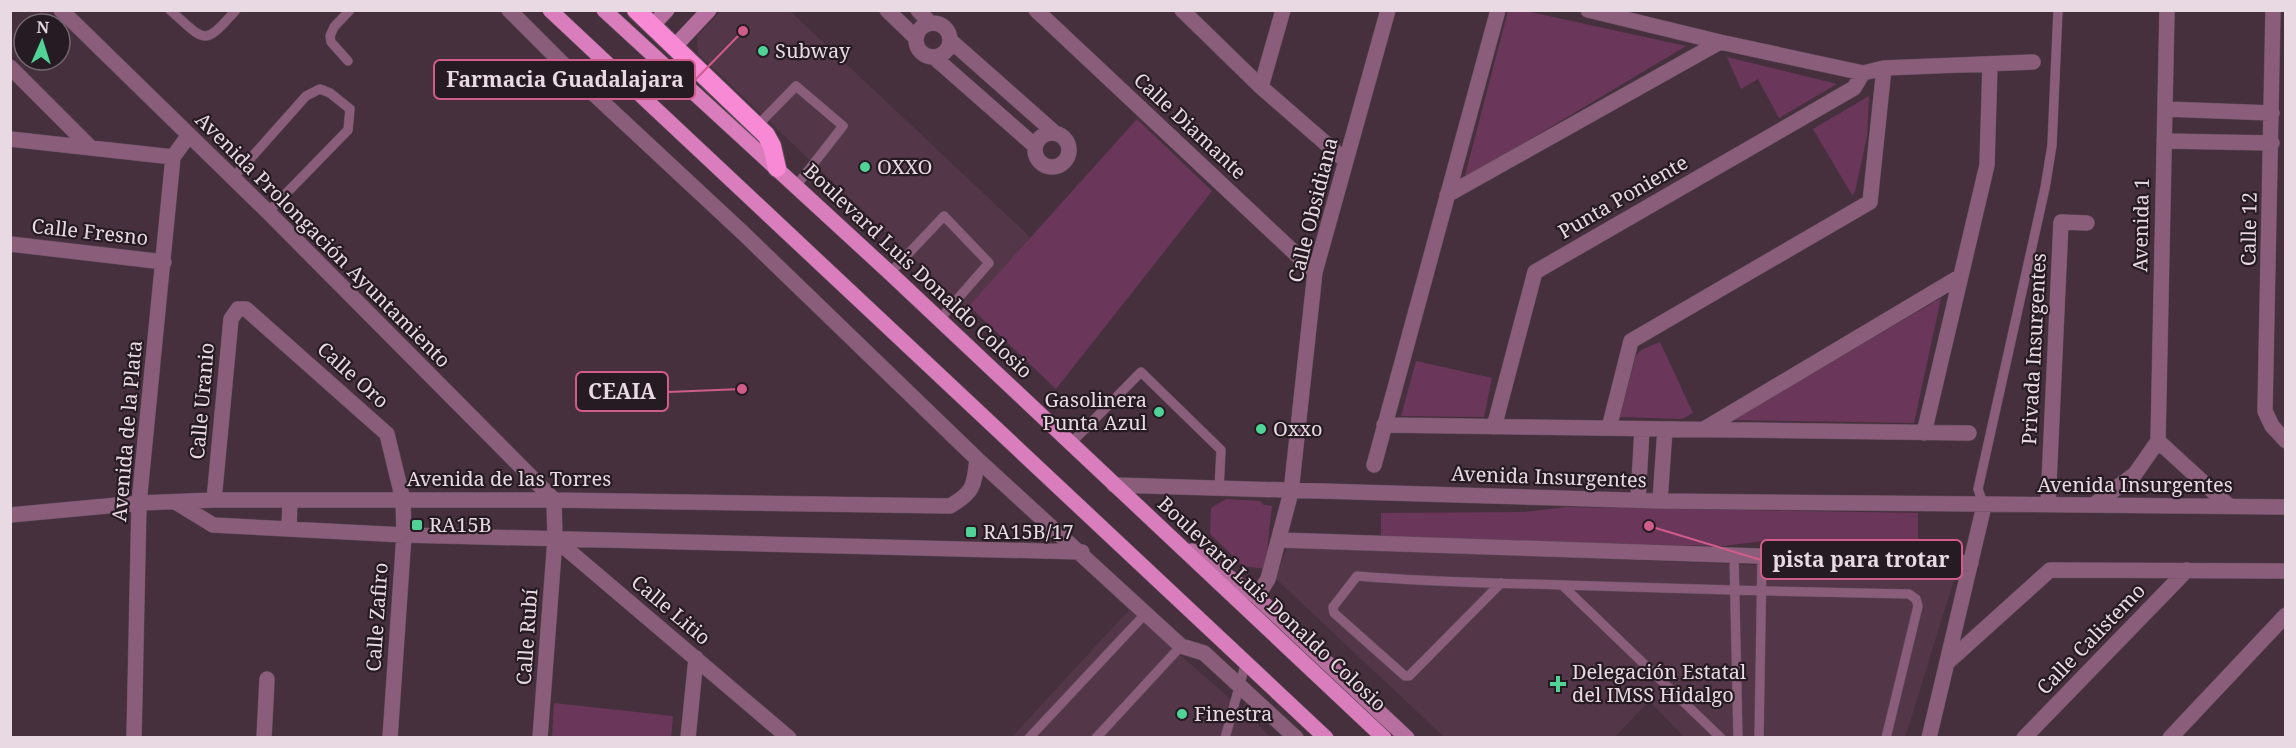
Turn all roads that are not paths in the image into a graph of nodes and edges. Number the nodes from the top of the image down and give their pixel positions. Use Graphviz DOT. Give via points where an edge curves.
graph roads {
  1 [pos="61,10"];
  2 [pos="170,10"];
  3 [pos="236,10"];
  4 [pos="350,10"];
  5 [pos="509,10"];
  6 [pos="550,10"];
  7 [pos="604,10"];
  8 [pos="636,10"];
  9 [pos="667,10"];
  10 [pos="709,10"];
  11 [pos="887,10"];
  12 [pos="918,10"];
  13 [pos="1036,10"];
  14 [pos="1182,10"];
  15 [pos="1283,10"];
  16 [pos="1388,10"];
  17 [pos="1498,10"];
  18 [pos="1588,10"];
  19 [pos="2058,10"];
  20 [pos="2167,10"];
  21 [pos="2273,10"];
  22 [pos="930,23"];
  23 [pos="653,26"];
  24 [pos="916,38"];
  25 [pos="951,41"];
  26 [pos="1720,42"];
  27 [pos="676,45"];
  28 [pos="935,58"];
  29 [pos="348,61"];
  30 [pos="2032,62"];
  31 [pos="1990,64"];
  32 [pos="10,67"];
  33 [pos="1884,68"];
  34 [pos="1863,73"];
  35 [pos="1261,87"];
  36 [pos="2165,109"];
  37 [pos="2272,113"];
  38 [pos="757,126"];
  39 [pos="1054,133"];
  40 [pos="189,135"];
  41 [pos="10,138"];
  42 [pos="2164,141"];
  43 [pos="2272,143"];
  44 [pos="1035,146"];
  45 [pos="91,148"];
  46 [pos="173,157"];
  47 [pos="1346,161"];
  48 [pos="777,168"];
  49 [pos="233,178"];
  50 [pos="796,186"];
  51 [pos="1447,195"];
  52 [pos="268,212"];
  53 [pos="2087,223"];
  54 [pos="10,244"];
  55 [pos="164,262"];
  56 [pos="1316,272"];
  57 [pos="890,273"];
  58 [pos="1961,276"];
  59 [pos="238,309"];
  60 [pos="939,320"];
  61 [pos="1384,425"];
  62 [pos="1494,427"];
  63 [pos="1609,428"];
  64 [pos="1642,429"];
  65 [pos="1665,429"];
  66 [pos="1704,429"];
  67 [pos="1924,433"];
  68 [pos="1969,433"];
  69 [pos="2158,441"];
  70 [pos="2286,441"];
  71 [pos="1071,443"];
  72 [pos="977,459"];
  73 [pos="1374,465"];
  74 [pos="1114,485"];
  75 [pos="1219,489"];
  76 [pos="1291,492"];
  77 [pos="214,500"];
  78 [pos="290,500"];
  79 [pos="403,500"];
  80 [pos="554,500"];
  81 [pos="1638,500"];
  82 [pos="1660,501"];
  83 [pos="139,503"];
  84 [pos="177,503"];
  85 [pos="2048,504"];
  86 [pos="2095,504"];
  87 [pos="1984,506"];
  88 [pos="2229,506"];
  89 [pos="2286,507"];
  90 [pos="10,515"];
  91 [pos="289,529"];
  92 [pos="404,535"];
  93 [pos="1170,535"];
  94 [pos="555,539"];
  95 [pos="1281,540"];
  96 [pos="1082,552"];
  97 [pos="1734,557"];
  98 [pos="1762,558"];
  99 [pos="1971,563"];
  100 [pos="2187,570"];
  101 [pos="2286,571"];
  102 [pos="1501,583"];
  103 [pos="1562,585"];
  104 [pos="1762,591"];
  105 [pos="1735,592"];
  106 [pos="1257,597"];
  107 [pos="1147,612"];
  108 [pos="2286,615"];
  109 [pos="1182,646"];
  110 [pos="696,658"];
  111 [pos="1949,661"];
  112 [pos="1245,662"];
  113 [pos="267,679"];
  114 [pos="1239,683"];
  115 [pos="134,738"];
  116 [pos="264,738"];
  117 [pos="390,738"];
  118 [pos="540,738"];
  119 [pos="688,738"];
  120 [pos="789,738"];
  121 [pos="1029,738"];
  122 [pos="1096,738"];
  123 [pos="1225,738"];
  124 [pos="1296,738"];
  125 [pos="1326,738"];
  126 [pos="1384,738"];
  127 [pos="1407,738"];
  128 [pos="1721,738"];
  129 [pos="1738,738"];
  130 [pos="1759,738"];
  131 [pos="1886,738"];
  132 [pos="1929,738"];
  133 [pos="2024,738"];
  134 [pos="2170,738"];
  1 -- 40 [label="street, Avenida Prolongación Ayuntamiento"];
  2 -- 3 [label="lane" via="199,36 206,37 213,36"];
  4 -- 29 [label="lane" via="330,36"];
  5 -- 72 [label="street"];
  6 -- 112 [label="main road"];
  7 -- 48 [label="main road, Boulevard Luis Donaldo Colosio"];
  8 -- 23 [label="highway"];
  9 -- 23 [label="street"];
  10 -- 27 [label="street"];
  11 -- 24 [label="street"];
  12 -- 22 [label="street"];
  13 -- 56 [label="street, Calle Diamante"];
  14 -- 35 [label="street"];
  15 -- 35 [label="street"];
  16 -- 47 [label="street, Calle Obsidiana"];
  17 -- 51 [label="street"];
  18 -- 26 [label="street"];
  19 -- 87 [label="lane" via="2052,145 1978,489"];
  20 -- 36 [label="street, Avenida 1"];
  21 -- 37 [label="street, Calle 12"];
  22 -- 24 [label="street" via="921,28"];
  22 -- 25 [label="street" via="945,28"];
  23 -- 27 [label="highway"];
  24 -- 28 [label="street" via="921,52"];
  25 -- 28 [label="street" via="948,49"];
  25 -- 39 [label="street"];
  26 -- 34 [label="street"];
  26 -- 51 [label="street"];
  27 -- 38 [label="highway"];
  28 -- 44 [label="street"];
  30 -- 31 [label="street"];
  31 -- 33 [label="street"];
  31 -- 58 [label="street" via="1987,165"];
  32 -- 45 [label="street"];
  33 -- 34 [label="street"];
  33 -- 63 [label="street" via="1870,202 1631,341"];
  34 -- 62 [label="street, Punta Poniente" via="1854,88 1535,272"];
  35 -- 47 [label="street"];
  36 -- 37 [label="street"];
  36 -- 42 [label="street, Avenida 1"];
  37 -- 43 [label="street, Calle 12"];
  38 -- 48 [label="highway" via="772,146"];
  38 -- 50 [label="lane" via="796,86 843,126"];
  39 -- 44 [label="street" via="1039,138"];
  39 -- 44 [label="street" via="1067,142 1069,151 1061,165 1045,166 1035,154"];
  40 -- 46 [label="street"];
  40 -- 49 [label="street, Avenida Prolongación Ayuntamiento"];
  41 -- 45 [label="street"];
  42 -- 43 [label="street"];
  42 -- 69 [label="street, Avenida 1"];
  43 -- 70 [label="street, Calle 12" via="2265,411"];
  45 -- 46 [label="street"];
  46 -- 55 [label="street, Avenida de la Plata"];
  47 -- 56 [label="street, Calle Obsidiana"];
  48 -- 50 [label="main road, Boulevard Luis Donaldo Colosio"];
  49 -- 52 [label="street, Avenida Prolongación Ayuntamiento"];
  49 -- 52 [label="lane" via="306,96 320,89 350,109 348,130"];
  50 -- 57 [label="main road, Boulevard Luis Donaldo Colosio"];
  51 -- 61 [label="street"];
  52 -- 80 [label="street, Avenida Prolongación Ayuntamiento"];
  53 -- 85 [label="street, Privada Insurgentes" via="2061,222"];
  54 -- 55 [label="street, Calle Fresno"];
  55 -- 83 [label="street, Avenida de la Plata"];
  56 -- 76 [label="street, Calle Obsidiana"];
  57 -- 60 [label="main road, Boulevard Luis Donaldo Colosio"];
  57 -- 60 [label="lane" via="944,216 990,263"];
  58 -- 66 [label="street"];
  58 -- 67 [label="street"];
  59 -- 77 [label="street, Calle Uranio" via="231,319"];
  59 -- 79 [label="street, Calle Oro" via="250,312 387,434"];
  60 -- 71 [label="main road, Boulevard Luis Donaldo Colosio"];
  61 -- 62 [label="street"];
  61 -- 73 [label="street"];
  62 -- 63 [label="street"];
  63 -- 64 [label="street"];
  64 -- 65 [label="street"];
  64 -- 81 [label="street"];
  65 -- 66 [label="street"];
  65 -- 82 [label="street"];
  66 -- 67 [label="street"];
  67 -- 68 [label="street"];
  69 -- 86 [label="street" via="2135,474"];
  69 -- 88 [label="street"];
  71 -- 74 [label="main road, Boulevard Luis Donaldo Colosio"];
  71 -- 75 [label="lane" via="1141,372 1221,450"];
  72 -- 80 [label="street, Avenida de las Torres" via="968,495 950,506"];
  72 -- 96 [label="street"];
  74 -- 75 [label="street, Avenida Insurgentes"];
  74 -- 93 [label="main road, Boulevard Luis Donaldo Colosio"];
  75 -- 76 [label="street, Avenida Insurgentes"];
  76 -- 81 [label="street, Avenida Insurgentes"];
  76 -- 95 [label="street, Calle Obsidiana"];
  77 -- 78 [label="street, Avenida de las Torres"];
  77 -- 84 [label="street, Avenida de las Torres"];
  78 -- 79 [label="street, Avenida de las Torres"];
  78 -- 91 [label="street"];
  79 -- 80 [label="street, Avenida de las Torres"];
  79 -- 92 [label="street, Calle Zafiro"];
  80 -- 94 [label="street"];
  81 -- 82 [label="street, Avenida Insurgentes"];
  82 -- 87 [label="street, Avenida Insurgentes"];
  83 -- 84 [label="street, Avenida de las Torres"];
  83 -- 90 [label="street, Avenida de las Torres"];
  83 -- 115 [label="street, Avenida de la Plata"];
  84 -- 91 [label="street" via="213,525"];
  85 -- 86 [label="street, Avenida Insurgentes"];
  85 -- 87 [label="street, Avenida Insurgentes"];
  86 -- 88 [label="street, Avenida Insurgentes"];
  87 -- 99 [label="street"];
  88 -- 89 [label="street, Avenida Insurgentes"];
  91 -- 92 [label="street"];
  92 -- 94 [label="street"];
  92 -- 117 [label="street, Calle Zafiro"];
  93 -- 106 [label="street"];
  93 -- 126 [label="main road, Boulevard Luis Donaldo Colosio"];
  94 -- 96 [label="street"];
  94 -- 110 [label="street, Calle Litio"];
  94 -- 118 [label="street, Calle Rubí"];
  95 -- 97 [label="street"];
  95 -- 106 [label="street, Calle Obsidiana" via="1268,579"];
  96 -- 107 [label="street"];
  97 -- 98 [label="street"];
  97 -- 105 [label="lane"];
  98 -- 99 [label="street"];
  98 -- 104 [label="lane"];
  99 -- 111 [label="street"];
  100 -- 101 [label="street"];
  100 -- 111 [label="street" via="2050,570"];
  100 -- 133 [label="street, Calle Calistemo"];
  102 -- 102 [label="lane" via="1357,576 1333,608 1334,613 1409,676"];
  102 -- 103 [label="lane"];
  103 -- 105 [label="lane"];
  103 -- 128 [label="lane"];
  104 -- 105 [label="lane"];
  104 -- 130 [label="lane"];
  104 -- 131 [label="lane" via="1909,594 1916,599 1912,638"];
  105 -- 129 [label="lane"];
  106 -- 127 [label="street"];
  107 -- 109 [label="street"];
  107 -- 121 [label="lane"];
  108 -- 134 [label="street"];
  109 -- 114 [label="street" via="1204,653"];
  109 -- 122 [label="lane"];
  110 -- 119 [label="street"];
  110 -- 120 [label="street, Calle Litio"];
  111 -- 132 [label="street"];
  112 -- 114 [label="lane"];
  112 -- 125 [label="main road"];
  113 -- 116 [label="street"];
  114 -- 123 [label="lane"];
  114 -- 124 [label="street"];
}
